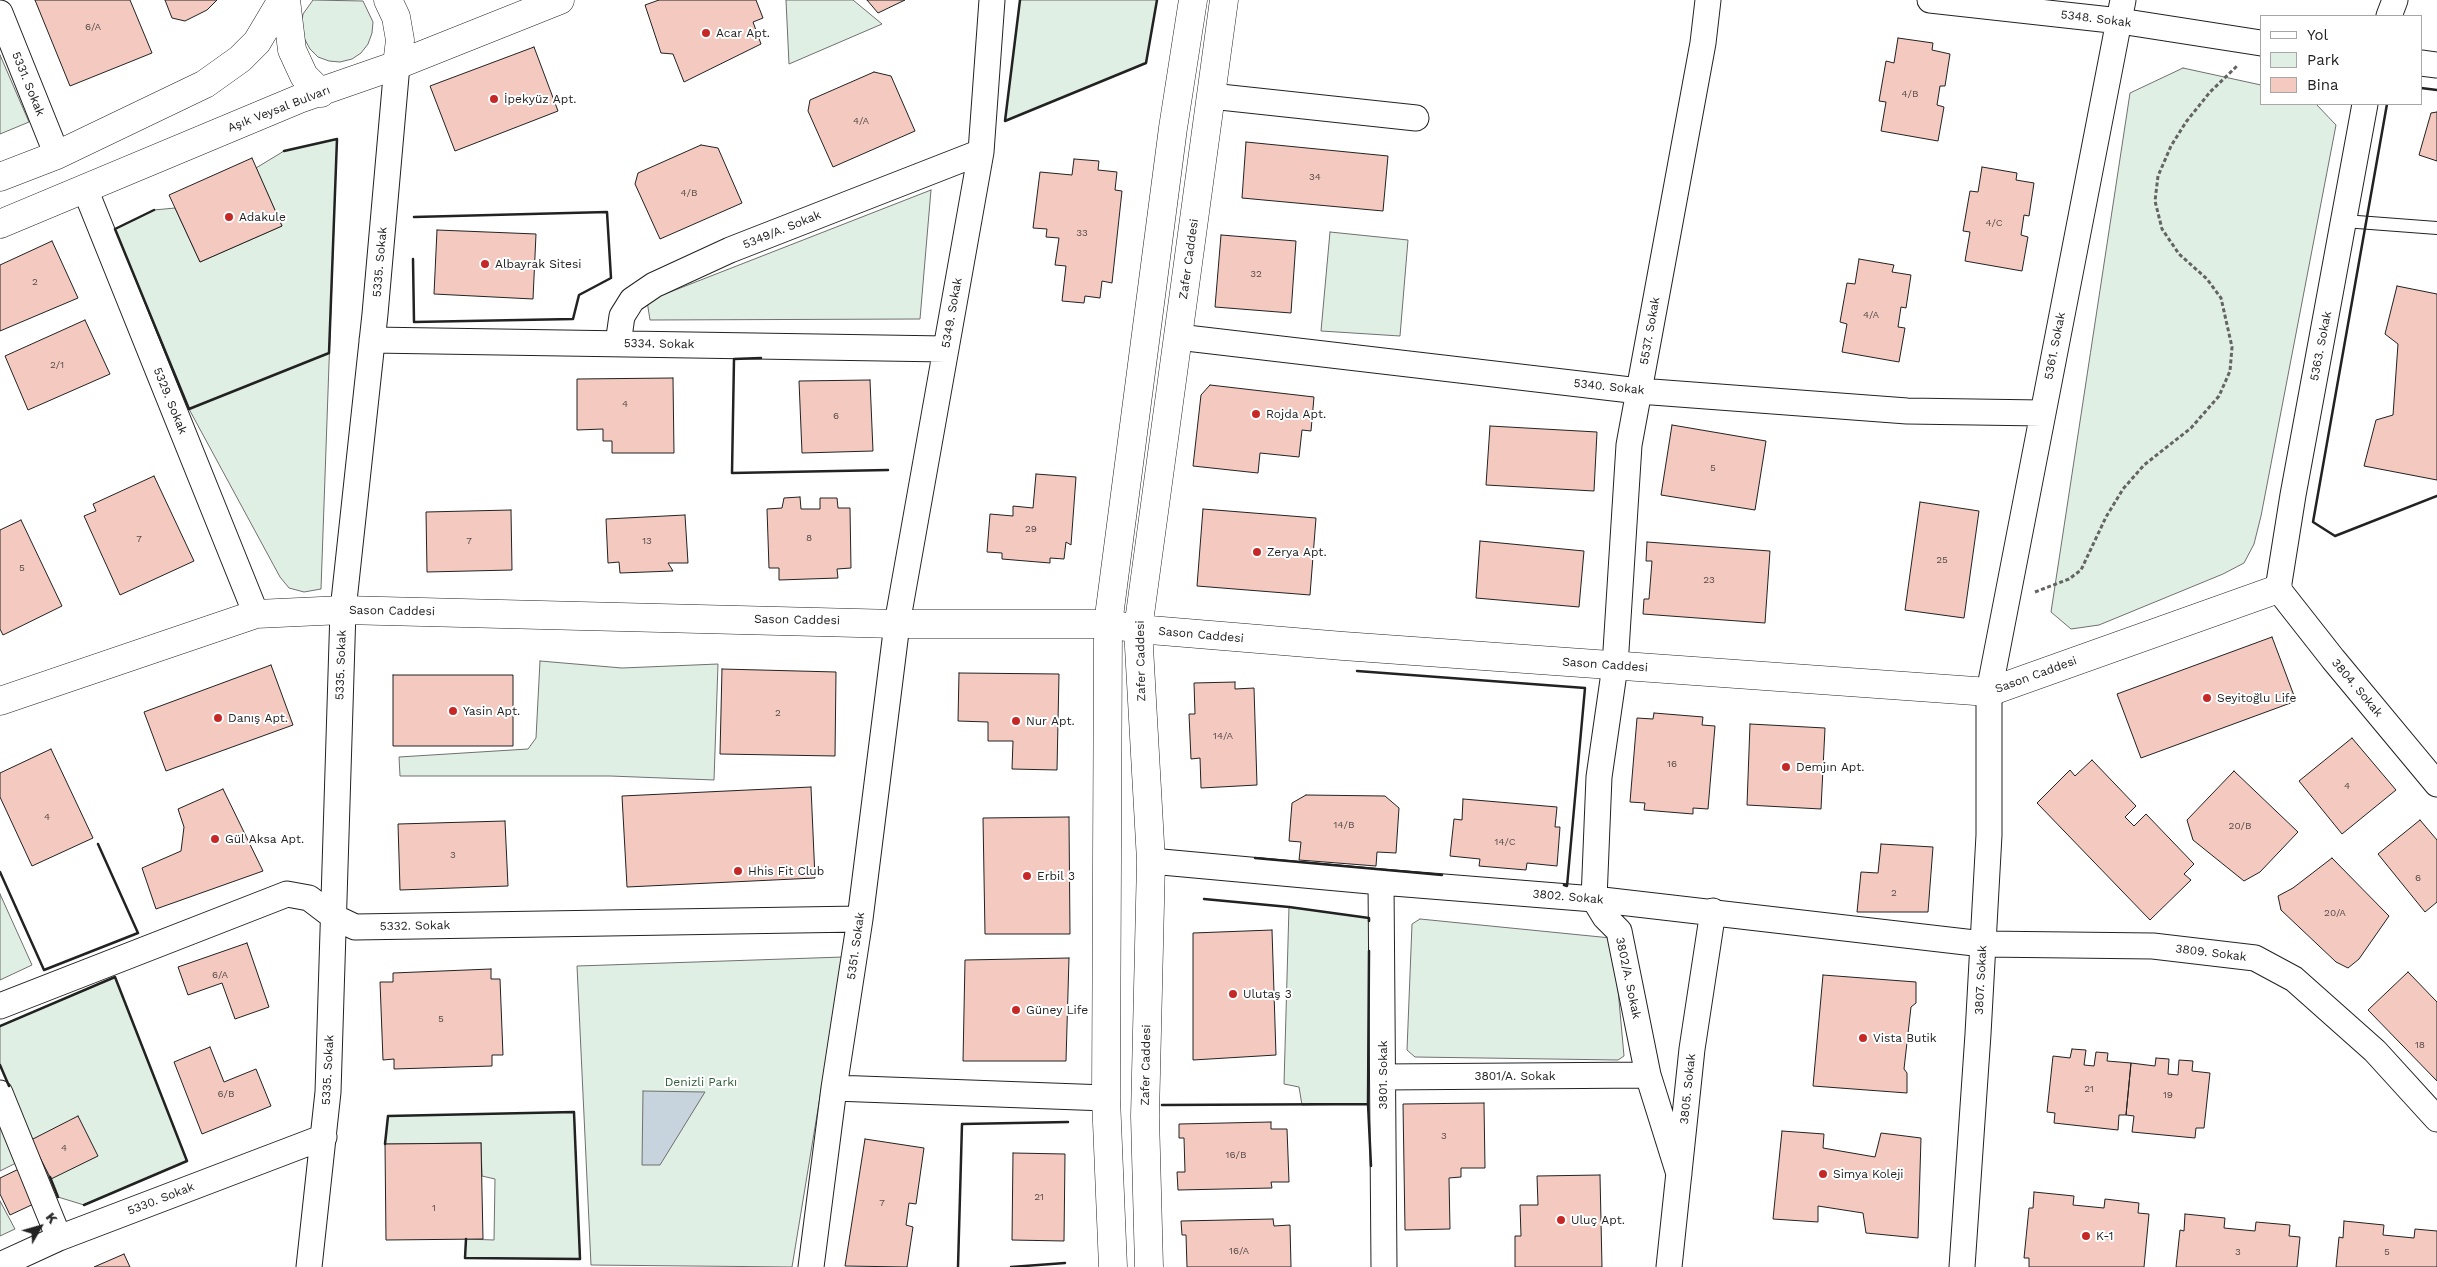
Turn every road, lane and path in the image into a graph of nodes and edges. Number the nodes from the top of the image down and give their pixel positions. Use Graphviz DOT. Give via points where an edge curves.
graph roads {
  1 [pos="284,0"];
  2 [pos="388,0"];
  3 [pos="560,0"];
  4 [pos="992,0"];
  5 [pos="1194,0"];
  6 [pos="1224,0"];
  7 [pos="1708,0"];
  8 [pos="1930,0"];
  9 [pos="2395,0"];
  10 [pos="2121,11"];
  11 [pos="0,13"];
  12 [pos="2389,15"];
  13 [pos="2260,42"];
  14 [pos="2260,43"];
  15 [pos="2422,63"];
  16 [pos="396,65"];
  17 [pos="2437,65"];
  18 [pos="321,93"];
  19 [pos="1211,96"];
  20 [pos="2365,105"];
  21 [pos="1416,118"];
  22 [pos="980,152"];
  23 [pos="57,155"];
  24 [pos="0,177"];
  25 [pos="85,189"];
  26 [pos="2344,221"];
  27 [pos="0,224"];
  28 [pos="2437,228"];
  29 [pos="1178,337"];
  30 [pos="372,340"];
  31 [pos="618,344"];
  32 [pos="946,349"];
  33 [pos="1639,391"];
  34 [pos="2042,413"];
  35 [pos="2278,589"];
  36 [pos="2006,602"];
  37 [pos="343,610"];
  38 [pos="256,614"];
  39 [pos="897,624"];
  40 [pos="1108,624"];
  41 [pos="1138,629"];
  42 [pos="1615,666"];
  43 [pos="1989,692"];
  44 [pos="0,701"];
  45 [pos="2437,784"];
  46 [pos="1150,861"];
  47 [pos="1381,882"];
  48 [pos="1594,899"];
  49 [pos="1713,911"];
  50 [pos="334,917"];
  51 [pos="860,919"];
  52 [pos="1984,944"];
  53 [pos="0,1006"];
  54 [pos="1648,1075"];
  55 [pos="1382,1077"];
  56 [pos="834,1088"];
  57 [pos="0,1093"];
  58 [pos="1106,1098"];
  59 [pos="2437,1119"];
  60 [pos="324,1137"];
  61 [pos="1679,1174"];
  62 [pos="59,1238"];
  63 [pos="0,1264"];
  64 [pos="309,1267"];
  65 [pos="811,1267"];
  66 [pos="1113,1267"];
  67 [pos="1149,1267"];
  68 [pos="1384,1267"];
  69 [pos="1670,1267"];
  70 [pos="1962,1267"];
  1 -- 18 [label="main road" via="292,50 304,76"];
  1 -- 23 [label="main road" via="257,42 240,59 205,84"];
  2 -- 16 [label="main road" via="400,40"];
  3 -- 16 [label="main road, Aşık Veysal Bulvarı"];
  4 -- 22 [label="street, 5349. Sokak"];
  5 -- 40 [label="main road" via="1173,128"];
  6 -- 19 [label="main road, Zafer Caddesi"];
  7 -- 33 [label="street, 5537. Sokak" via="1703,43"];
  8 -- 10 [label="street, 5348. Sokak"];
  9 -- 12 [label="street"];
  10 -- 13 [label="street, 5348. Sokak"];
  10 -- 34 [label="street, 5361. Sokak"];
  11 -- 23 [label="street, 5331. Sokak"];
  14 -- 36 [label="path" via="2210,92 2186,122 2158,176 2155,201 2162,229 2179,254 2207,279 2221,298 2232,347 2230,371 2219,396 2191,428 2144,465 2123,489 2081,570 2070,579"];
  15 -- 17 [label="street"];
  16 -- 18 [label="main road, Aşık Veysal Bulvarı"];
  16 -- 30 [label="street, 5335. Sokak"];
  18 -- 25 [label="main road, Aşık Veysal Bulvarı" via="299,99"];
  19 -- 21 [label="street"];
  19 -- 29 [label="main road, Zafer Caddesi"];
  20 -- 26 [label="street, 5363. Sokak"];
  22 -- 31 [label="street, 5349/A. Sokak" via="730,250 654,285 632,300 622,316"];
  22 -- 32 [label="street, 5349. Sokak"];
  23 -- 24 [label="main road"];
  25 -- 27 [label="main road, Aşık Veysal Bulvarı"];
  25 -- 38 [label="street, 5329. Sokak"];
  26 -- 28 [label="lane"];
  26 -- 35 [label="street, 5363. Sokak"];
  29 -- 33 [label="street, 5340. Sokak"];
  29 -- 41 [label="main road, Zafer Caddesi"];
  30 -- 31 [label="street, 5334. Sokak"];
  30 -- 37 [label="street, 5335. Sokak"];
  31 -- 32 [label="street, 5334. Sokak"];
  32 -- 39 [label="street, 5349. Sokak"];
  33 -- 34 [label="street, 5340. Sokak" via="1907,411"];
  33 -- 42 [label="street, 5537. Sokak" via="1629,445"];
  34 -- 36 [label="street, 5361. Sokak"];
  35 -- 43 [label="main road, Sason Caddesi"];
  35 -- 45 [label="street, 3804. Sokak"];
  36 -- 43 [label="street, 5361. Sokak"];
  37 -- 38 [label="main road, Sason Caddesi"];
  37 -- 39 [label="main road, Sason Caddesi"];
  37 -- 50 [label="street, 5335. Sokak"];
  38 -- 44 [label="main road, Sason Caddesi"];
  39 -- 40 [label="main road, Sason Caddesi"];
  39 -- 51 [label="street, 5351. Sokak"];
  40 -- 41 [label="main road, Sason Caddesi"];
  40 -- 58 [label="main road"];
  41 -- 42 [label="main road, Sason Caddesi"];
  41 -- 46 [label="main road, Zafer Caddesi"];
  42 -- 43 [label="main road, Sason Caddesi"];
  42 -- 48 [label="street" via="1599,777"];
  43 -- 52 [label="street, 3807. Sokak" via="1989,835"];
  46 -- 47 [label="street, 3802. Sokak"];
  46 -- 67 [label="main road, Zafer Caddesi" via="1145,1116"];
  47 -- 48 [label="street, 3802. Sokak"];
  47 -- 55 [label="street, 3801. Sokak"];
  48 -- 49 [label="street, 3802. Sokak"];
  48 -- 54 [label="street, 3802/A. Sokak" via="1618,931"];
  49 -- 52 [label="street, 3802. Sokak"];
  49 -- 61 [label="street, 3805. Sokak" via="1692,1049"];
  50 -- 51 [label="street, 5332. Sokak" via="355,927"];
  50 -- 53 [label="street, 5332. Sokak" via="309,898 287,894"];
  50 -- 60 [label="street, 5335. Sokak"];
  51 -- 56 [label="street, 5351. Sokak"];
  52 -- 59 [label="street, 3809. Sokak" via="2153,946 2255,958 2294,979 2375,1051"];
  52 -- 70 [label="street, 3807. Sokak"];
  54 -- 55 [label="street, 3801/A. Sokak"];
  54 -- 61 [label="street, 3802/A. Sokak"];
  55 -- 68 [label="street, 3801. Sokak"];
  56 -- 58 [label="street"];
  56 -- 65 [label="street, 5351. Sokak"];
  57 -- 62 [label="street"];
  58 -- 66 [label="main road"];
  60 -- 62 [label="street, 5330. Sokak"];
  60 -- 64 [label="street, 5335. Sokak"];
  61 -- 69 [label="street, 3805. Sokak"];
  62 -- 63 [label="street, 5330. Sokak"];
}
